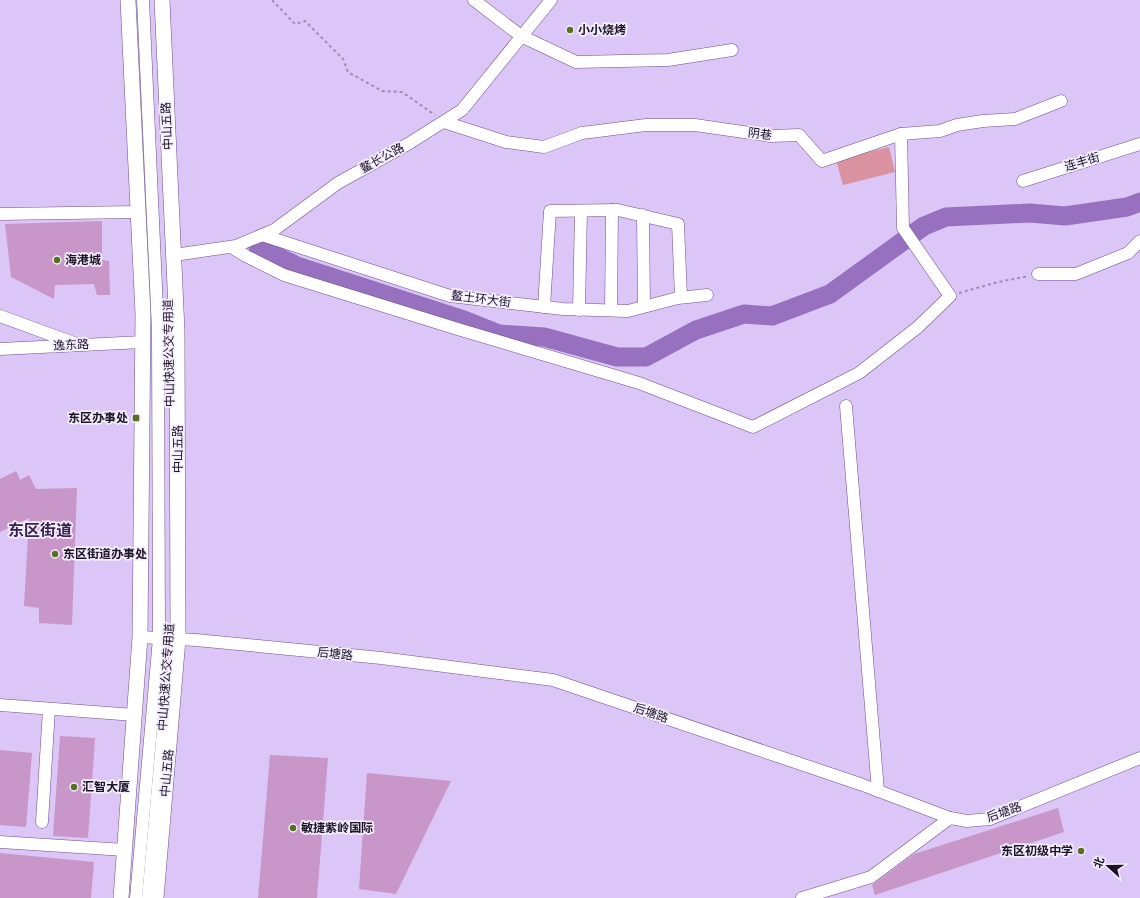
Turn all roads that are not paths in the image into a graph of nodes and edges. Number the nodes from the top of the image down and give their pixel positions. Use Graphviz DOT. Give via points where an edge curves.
graph roads {
  1 [pos="128,0"];
  2 [pos="143,0"];
  3 [pos="155,0"];
  4 [pos="162,0"];
  5 [pos="474,0"];
  6 [pos="551,0"];
  7 [pos="522,36"];
  8 [pos="732,50"];
  9 [pos="1061,101"];
  10 [pos="444,122"];
  11 [pos="901,134"];
  12 [pos="1140,144"];
  13 [pos="1023,181"];
  14 [pos="612,210"];
  15 [pos="580,211"];
  16 [pos="138,212"];
  17 [pos="0,214"];
  18 [pos="643,215"];
  19 [pos="262,235"];
  20 [pos="1140,241"];
  21 [pos="231,247"];
  22 [pos="174,255"];
  23 [pos="1038,274"];
  24 [pos="707,295"];
  25 [pos="681,297"];
  26 [pos="644,306"];
  27 [pos="544,307"];
  28 [pos="580,310"];
  29 [pos="611,310"];
  30 [pos="0,316"];
  31 [pos="143,342"];
  32 [pos="79,344"];
  33 [pos="0,349"];
  34 [pos="846,406"];
  35 [pos="140,637"];
  36 [pos="169,639"];
  37 [pos="0,705"];
  38 [pos="49,709"];
  39 [pos="135,715"];
  40 [pos="1138,762"];
  41 [pos="878,791"];
  42 [pos="950,818"];
  43 [pos="42,822"];
  44 [pos="0,842"];
  45 [pos="125,850"];
  46 [pos="121,898"];
  47 [pos="136,898"];
  48 [pos="148,898"];
  49 [pos="156,898"];
  50 [pos="802,898"];
  1 -- 16 [label="main road"];
  2 -- 36 [label="street, 中山快速公交专用道"];
  3 -- 36 [label="street, 中山快速公交专用道" via="170,331"];
  4 -- 22 [label="main road, 中山五路"];
  5 -- 7 [label="street"];
  6 -- 7 [label="street, 鳌长公路"];
  7 -- 8 [label="street" via="576,62 668,60"];
  7 -- 10 [label="street, 鳌长公路" via="462,110"];
  9 -- 11 [label="street, 阴巷" via="1015,119 983,121 940,131"];
  10 -- 11 [label="street, 阴巷" via="506,142 544,147 582,133 646,125 694,125 771,136 799,135 822,162"];
  10 -- 19 [label="street, 鳌长公路" via="338,183 274,230"];
  11 -- 21 [label="street" via="902,228 950,296 918,327 859,373 753,427 639,383 284,275"];
  12 -- 13 [label="street, 连丰街"];
  14 -- 15 [label="street"];
  14 -- 18 [label="street"];
  14 -- 29 [label="street"];
  15 -- 27 [label="street" via="550,211"];
  15 -- 28 [label="street"];
  16 -- 17 [label="street"];
  16 -- 31 [label="main road"];
  18 -- 25 [label="street" via="678,224"];
  18 -- 26 [label="street"];
  19 -- 21 [label="street, 鳌长公路"];
  19 -- 27 [label="street, 鳌土环大街" via="450,296"];
  20 -- 23 [label="street" via="1128,253 1076,274"];
  21 -- 22 [label="street, 鳌长公路"];
  22 -- 36 [label="main road, 中山五路" via="177,332"];
  24 -- 25 [label="street, 鳌土环大街"];
  25 -- 26 [label="street, 鳌土环大街"];
  26 -- 29 [label="street, 鳌土环大街" via="628,311"];
  27 -- 28 [label="street, 鳌土环大街"];
  28 -- 29 [label="street, 鳌土环大街"];
  30 -- 32 [label="street"];
  31 -- 32 [label="street, 逸东路"];
  31 -- 35 [label="main road"];
  32 -- 33 [label="street, 逸东路"];
  34 -- 41 [label="street"];
  35 -- 36 [label="street, 后塘路"];
  35 -- 39 [label="main road"];
  36 -- 41 [label="street, 后塘路" via="381,658 553,680"];
  36 -- 47 [label="street, 中山快速公交专用道"];
  36 -- 48 [label="street, 中山快速公交专用道"];
  36 -- 49 [label="main road, 中山五路"];
  37 -- 38 [label="street"];
  38 -- 39 [label="street"];
  38 -- 43 [label="street"];
  39 -- 45 [label="main road"];
  40 -- 42 [label="street, 后塘路" via="990,819 967,821"];
  41 -- 42 [label="street, 后塘路"];
  42 -- 50 [label="street" via="871,877"];
  44 -- 45 [label="street"];
  45 -- 46 [label="main road"];
}
